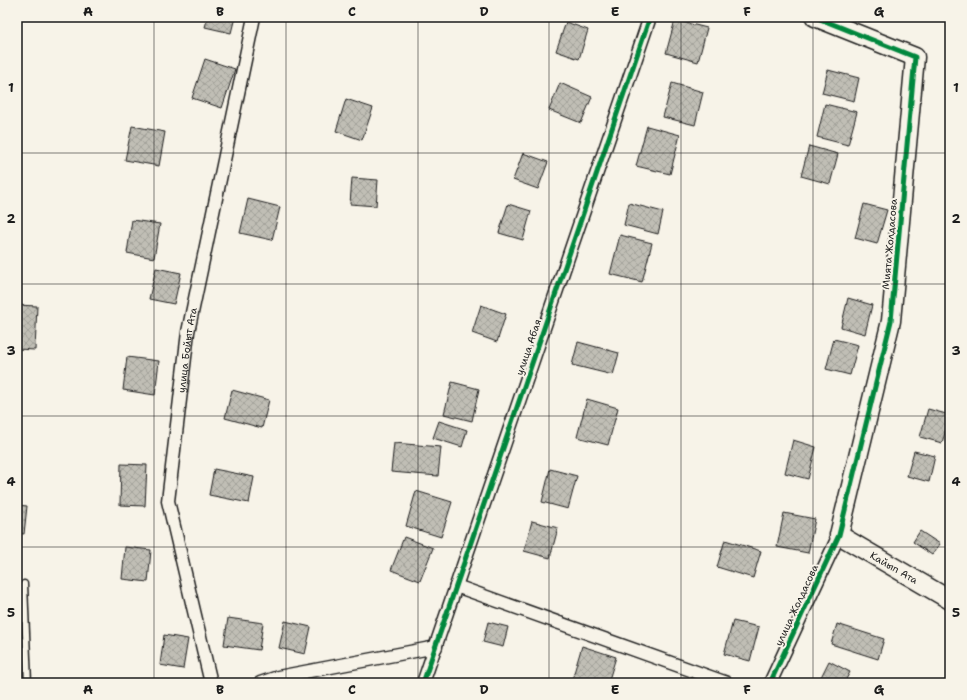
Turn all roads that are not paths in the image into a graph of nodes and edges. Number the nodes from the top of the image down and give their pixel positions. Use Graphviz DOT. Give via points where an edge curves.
graph roads {
  1 [pos="254,17"];
  2 [pos="650,17"];
  3 [pos="815,17"];
  4 [pos="839,535"];
  5 [pos="24,584"];
  6 [pos="456,586"];
  7 [pos="950,600"];
  8 [pos="436,646"];
  9 [pos="28,683"];
  10 [pos="211,683"];
  11 [pos="260,683"];
  12 [pos="423,683"];
  13 [pos="727,683"];
  14 [pos="770,683"];
  1 -- 10 [label="street, улица Бойыт Ата" via="188,332 168,500"];
  2 -- 6 [label="street, улица Абая"];
  3 -- 4 [label="street, Мията Жолдасова" via="915,56 891,321"];
  4 -- 7 [label="street, Кайып Ата"];
  4 -- 14 [label="street, улица Жолдасова"];
  5 -- 9 [label="lane"];
  6 -- 8 [label="street, улица Абая"];
  6 -- 13 [label="street"];
  8 -- 11 [label="street" via="278,677"];
  8 -- 12 [label="street, улица Абая"];
}
